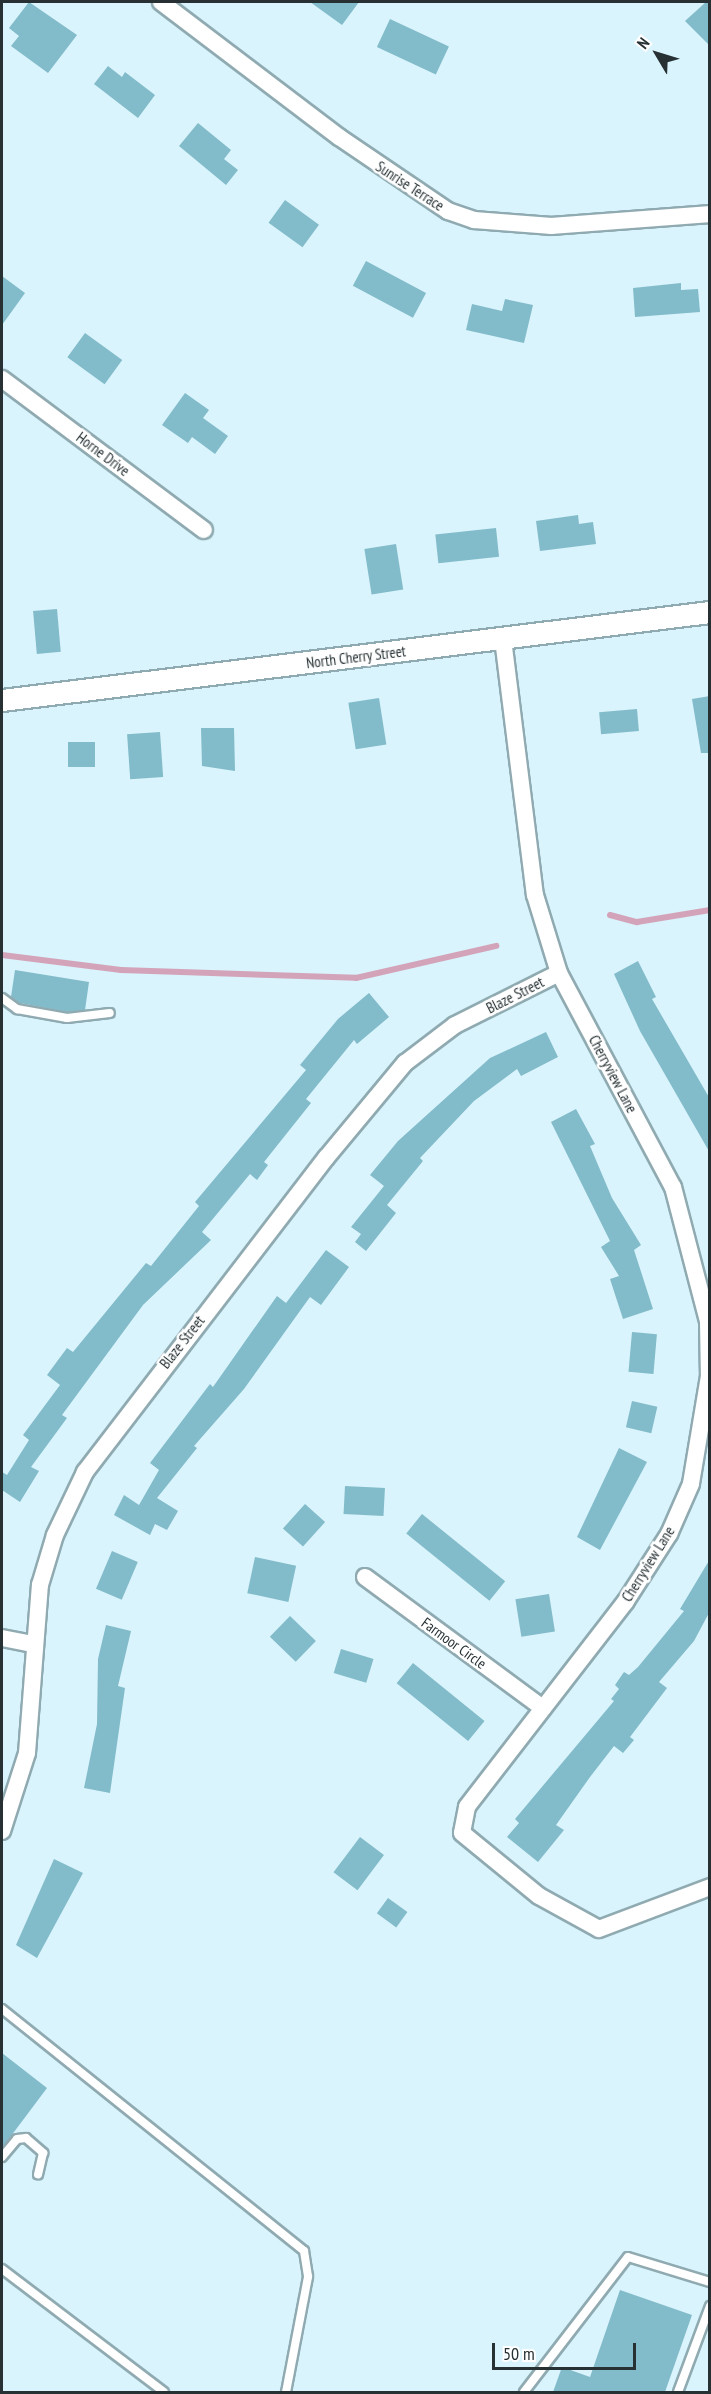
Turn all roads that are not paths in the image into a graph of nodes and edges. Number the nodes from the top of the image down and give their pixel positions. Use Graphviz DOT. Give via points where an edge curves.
graph roads {
  1 [pos="161,2"];
  2 [pos="710,214"];
  3 [pos="2,379"];
  4 [pos="204,530"];
  5 [pos="710,612"];
  6 [pos="503,639"];
  7 [pos="2,700"];
  8 [pos="559,973"];
  9 [pos="2,998"];
  10 [pos="110,1013"];
  11 [pos="709,1321"];
  12 [pos="365,1577"];
  13 [pos="2,1638"];
  14 [pos="34,1644"];
  15 [pos="543,1708"];
  16 [pos="2,1831"];
  17 [pos="710,1887"];
  18 [pos="2,2009"];
  19 [pos="2,2157"];
  20 [pos="38,2174"];
  21 [pos="2,2269"];
  22 [pos="710,2282"];
  23 [pos="710,2306"];
  24 [pos="164,2392"];
  25 [pos="286,2392"];
  26 [pos="524,2392"];
  27 [pos="678,2392"];
  1 -- 2 [label="street, Sunrise Terrace" via="339,138 448,211 474,220 552,226"];
  3 -- 4 [label="street, Horne Drive"];
  5 -- 6 [label="street, North Cherry Street"];
  6 -- 7 [label="street, North Cherry Street"];
  6 -- 8 [label="street, Cherryview Lane" via="535,895"];
  8 -- 11 [label="street, Cherryview Lane" via="674,1187"];
  8 -- 14 [label="street, Blaze Street" via="455,1025 405,1064 326,1158 85,1472 55,1535 40,1585"];
  9 -- 10 [label="lane" via="17,1009 67,1018"];
  11 -- 15 [label="street, Cherryview Lane" via="709,1376 691,1484 669,1534 626,1601"];
  12 -- 15 [label="street, Farmoor Circle"];
  13 -- 14 [label="street"];
  14 -- 16 [label="street, Blaze Street" via="27,1754"];
  15 -- 17 [label="street, Cherryview Lane" via="467,1807 462,1833 538,1896 599,1929"];
  18 -- 25 [label="lane" via="304,2251 309,2277"];
  19 -- 20 [label="lane" via="17,2139 26,2138 43,2153"];
  21 -- 24 [label="lane"];
  22 -- 26 [label="lane" via="628,2257"];
  23 -- 27 [label="lane"];
}
